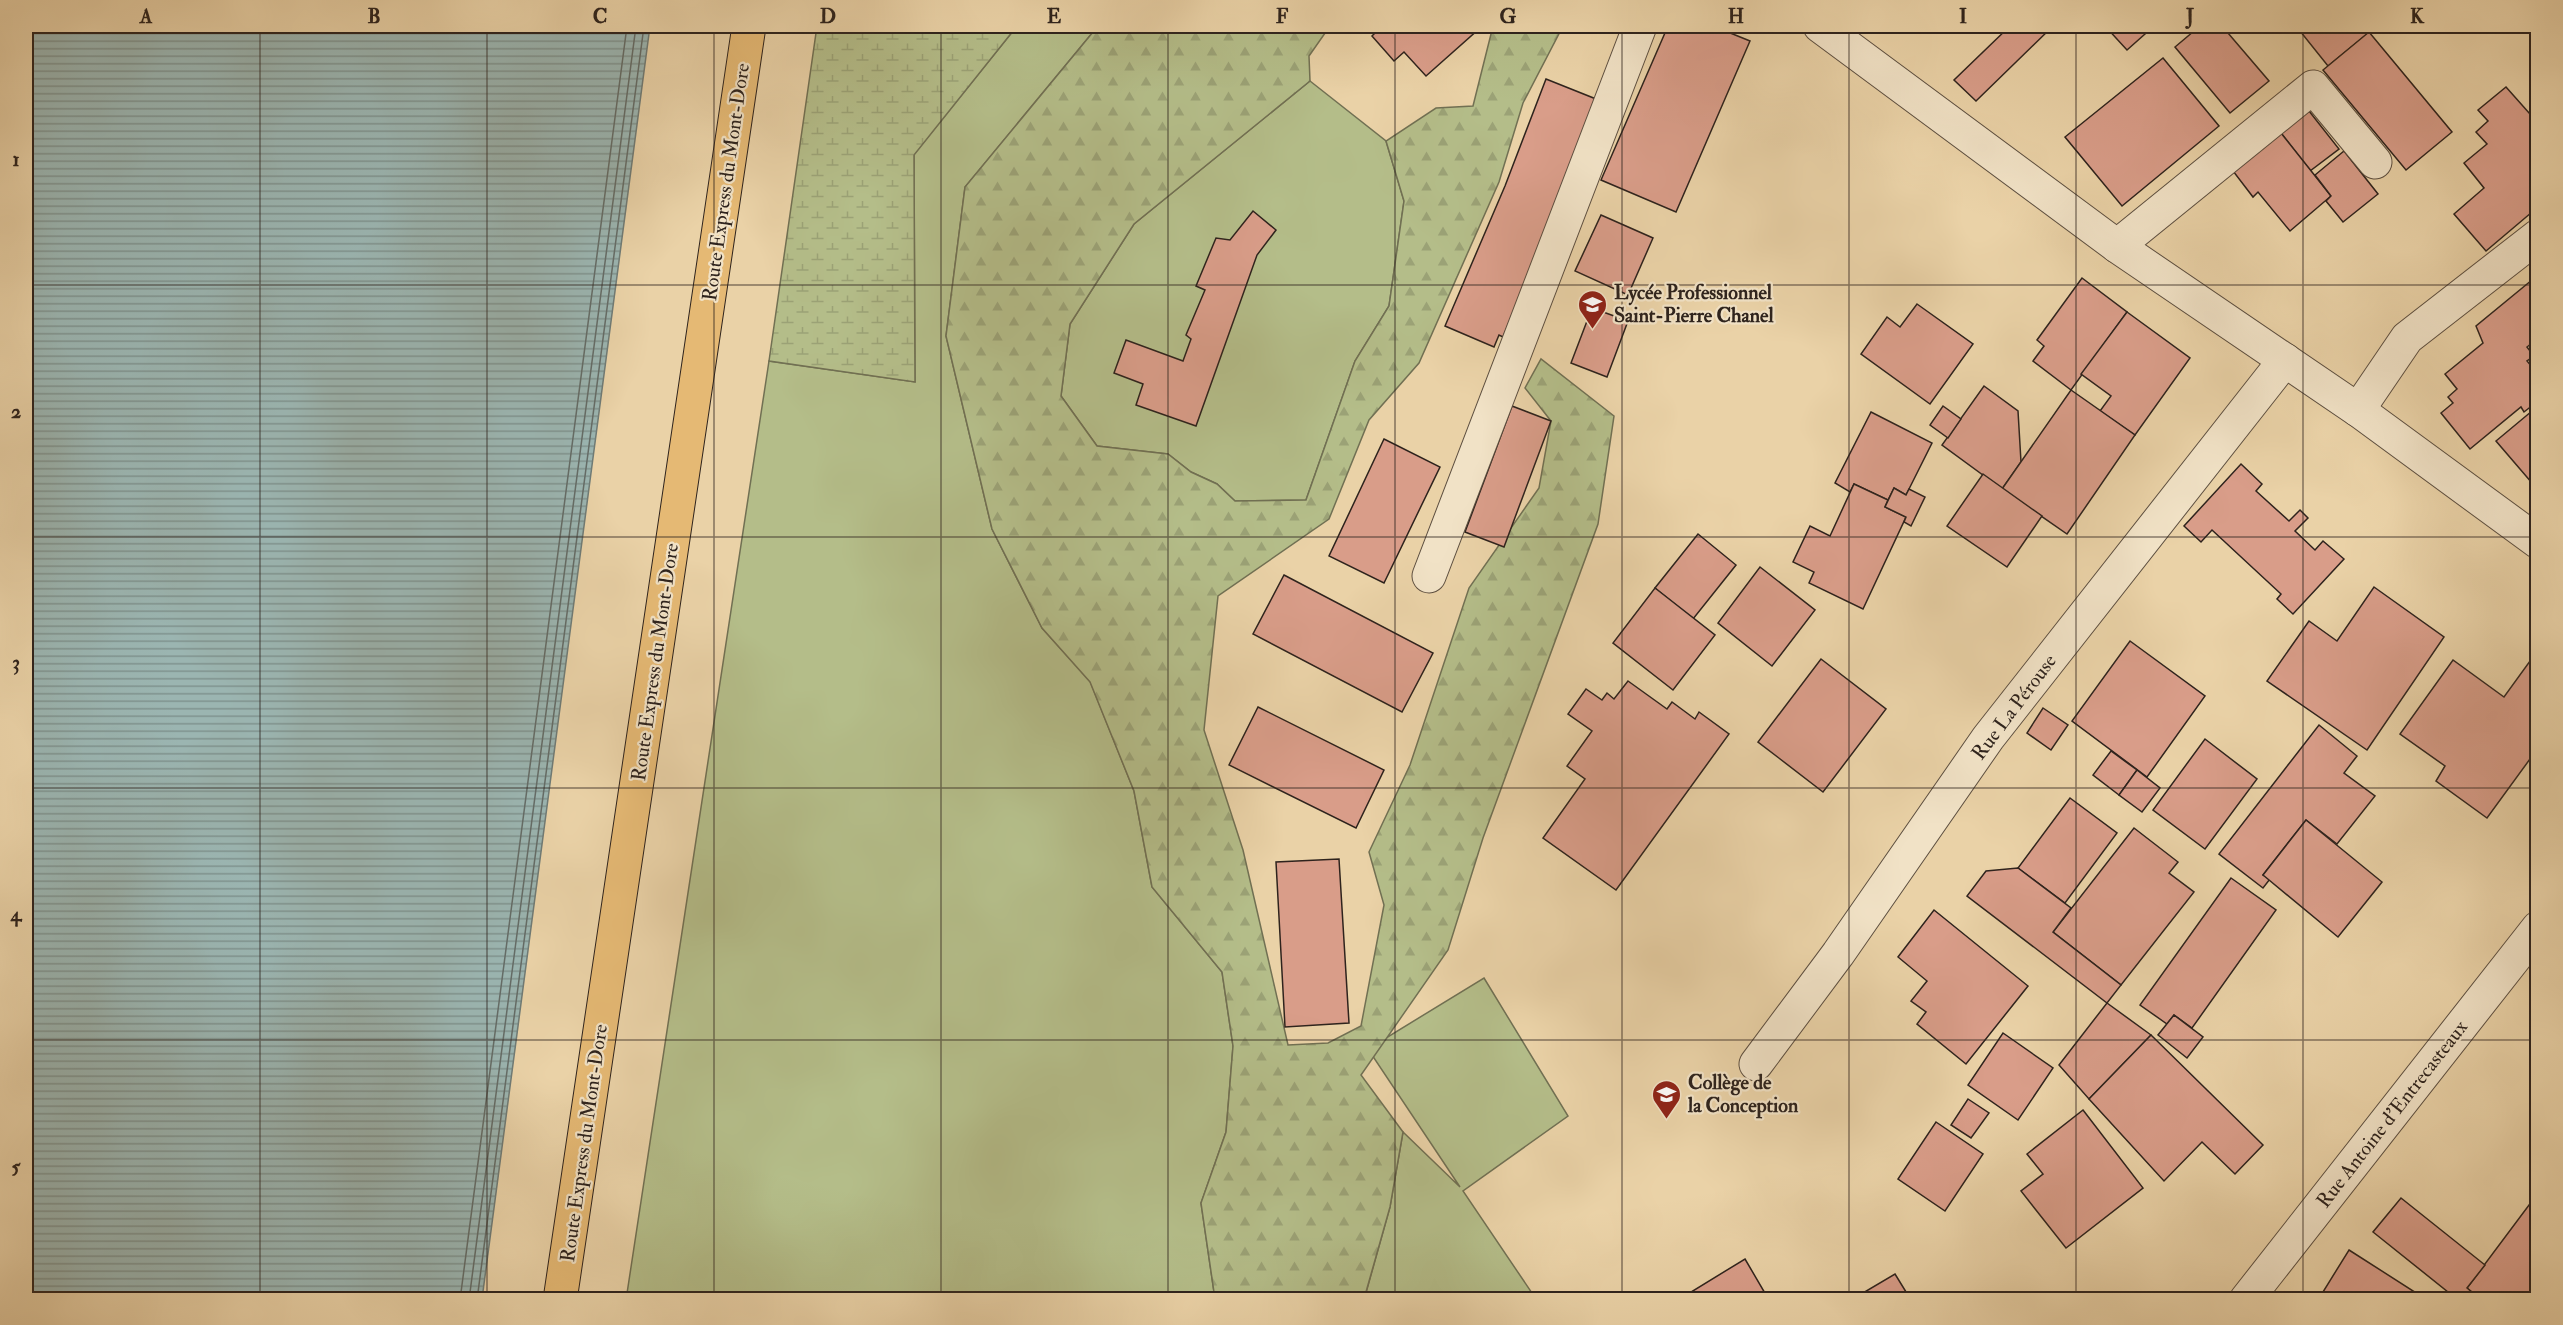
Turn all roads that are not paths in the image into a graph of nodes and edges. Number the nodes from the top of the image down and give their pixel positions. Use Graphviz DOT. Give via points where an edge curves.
graph roads {
  1 [pos="749,26"];
  2 [pos="1640,26"];
  3 [pos="1820,26"];
  4 [pos="2375,162"];
  5 [pos="2538,236"];
  6 [pos="2117,246"];
  7 [pos="2285,360"];
  8 [pos="2358,410"];
  9 [pos="2538,543"];
  10 [pos="1429,576"];
  11 [pos="2538,928"];
  12 [pos="1756,1064"];
  13 [pos="560,1299"];
  14 [pos="2247,1299"];
  1 -- 13 [label="main road, Route Express du Mont-Dore"];
  2 -- 10 [label="street"];
  3 -- 6 [label="street"];
  4 -- 6 [label="street" via="2313,87"];
  5 -- 8 [label="street" via="2407,338"];
  6 -- 7 [label="street"];
  7 -- 8 [label="street"];
  7 -- 12 [label="street, Rue La Pérouse" via="1988,738 1838,954"];
  8 -- 9 [label="street"];
  11 -- 14 [label="street, Rue Antoine d'Entrecasteaux"];
}
